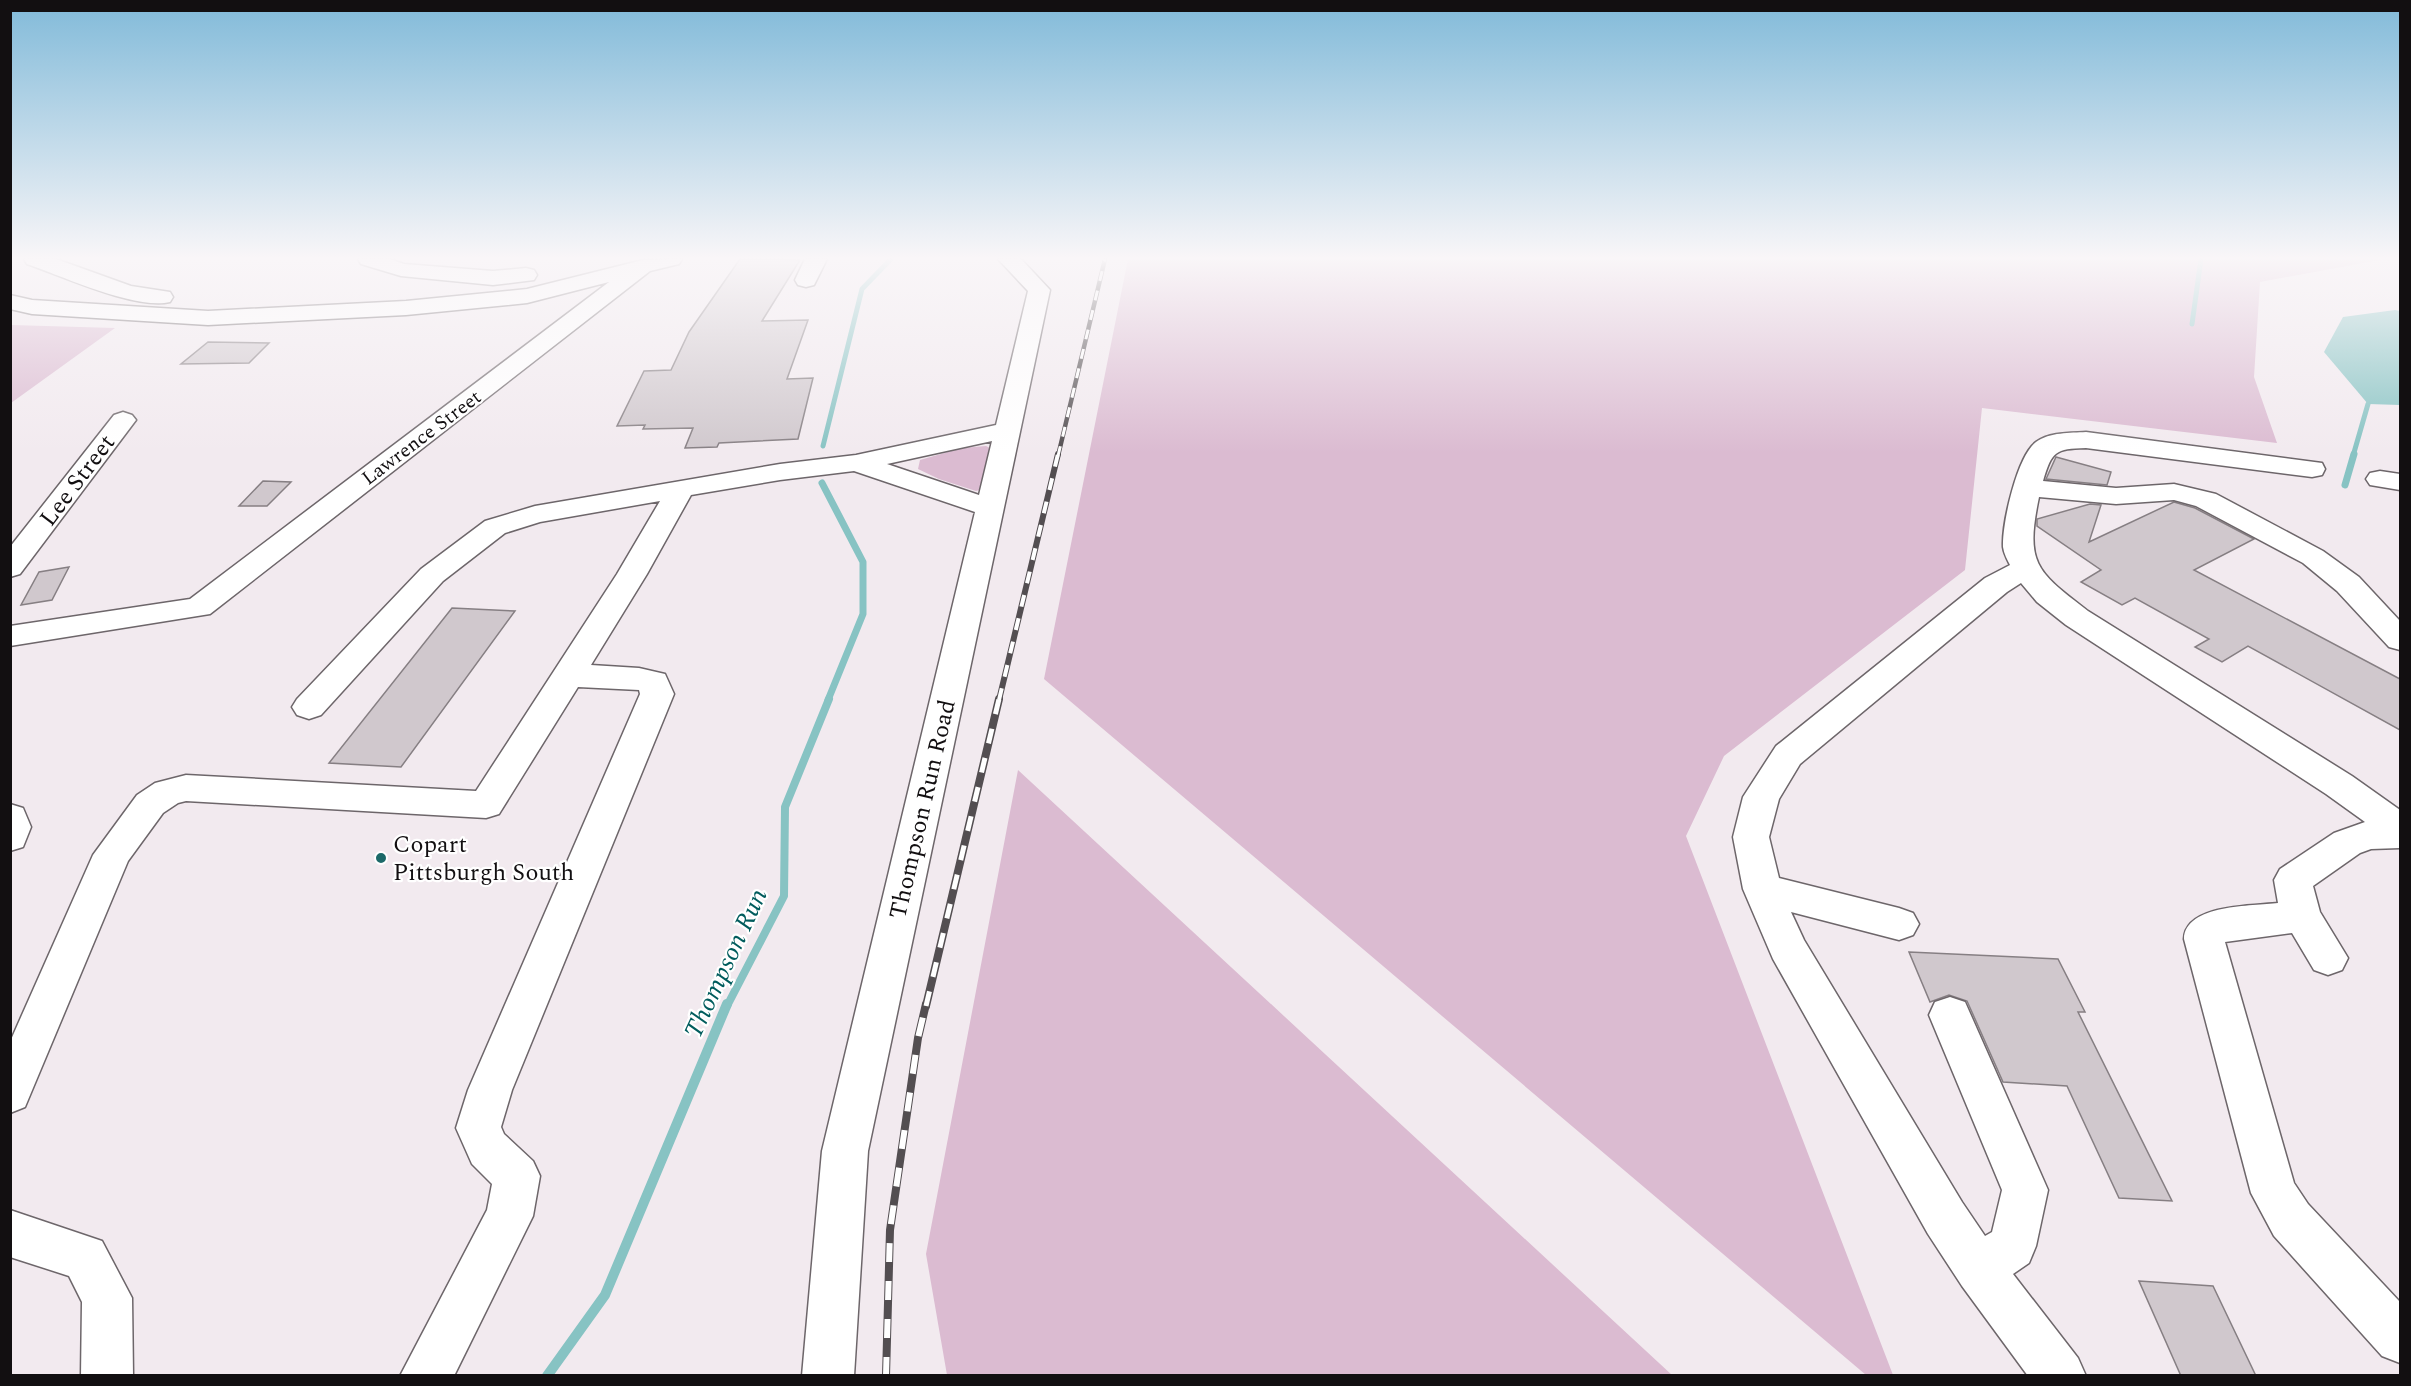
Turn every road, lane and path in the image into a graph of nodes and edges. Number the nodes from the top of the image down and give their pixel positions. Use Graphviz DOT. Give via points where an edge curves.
graph roads {
  1 [pos="563,324"];
  2 [pos="1032,324"];
  3 [pos="123,420"];
  4 [pos="1008,430"];
  5 [pos="856,463"];
  6 [pos="2312,469"];
  7 [pos="2028,488"];
  8 [pos="681,489"];
  9 [pos="990,508"];
  10 [pos="10,568"];
  11 [pos="2026,568"];
  12 [pos="10,636"];
  13 [pos="2400,640"];
  14 [pos="567,675"];
  15 [pos="309,707"];
  16 [pos="10,818"];
  17 [pos="2400,829"];
  18 [pos="2400,834"];
  19 [pos="10,837"];
  20 [pos="1762,889"];
  21 [pos="2302,916"];
  22 [pos="1899,924"];
  23 [pos="2328,958"];
  24 [pos="1950,1016"];
  25 [pos="10,1094"];
  26 [pos="10,1233"];
  27 [pos="1979,1269"];
  28 [pos="2400,1338"];
  29 [pos="107,1376"];
  30 [pos="426,1376"];
  31 [pos="828,1376"];
  32 [pos="2060,1376"];
  1 -- 12 [label="street, Lawrence Street" via="199,607"];
  2 -- 4 [label="street, Thompson Run Road"];
  3 -- 10 [label="street, Lee Street"];
  4 -- 5 [label="street"];
  4 -- 9 [label="street, Thompson Run Road"];
  5 -- 8 [label="street"];
  5 -- 9 [label="street"];
  6 -- 7 [label="street" via="2133,445 2066,441 2050,444 2041,452"];
  7 -- 11 [label="street" via="2018,550"];
  7 -- 13 [label="street" via="2116,496 2174,492 2206,500 2313,557 2348,584"];
  8 -- 14 [label="street"];
  8 -- 15 [label="street" via="535,514 495,527 432,575"];
  9 -- 31 [label="street, Thompson Run Road" via="845,1151"];
  11 -- 17 [label="street" via="2041,589 2078,618 2339,785"];
  11 -- 20 [label="street" via="1996,585 1788,755 1761,797 1751,837"];
  14 -- 25 [label="street" via="486,805 186,788 168,792 150,804 112,855"];
  14 -- 30 [label="street" via="639,679 653,682 657,694 490,1090 478,1128 488,1149 517,1176 509,1216"];
  16 -- 19 [label="street"];
  18 -- 21 [label="street" via="2369,835 2347,843 2293,880 2293,897"];
  20 -- 22 [label="street"];
  20 -- 27 [label="street" via="1787,947 1945,1218"];
  21 -- 23 [label="street"];
  21 -- 28 [label="street" via="2213,927 2204,933 2204,939 2274,1192 2291,1220"];
  24 -- 27 [label="street" via="2025,1190 2012,1246"];
  26 -- 29 [label="street" via="85,1258 107,1298"];
  27 -- 32 [label="street"];
}
